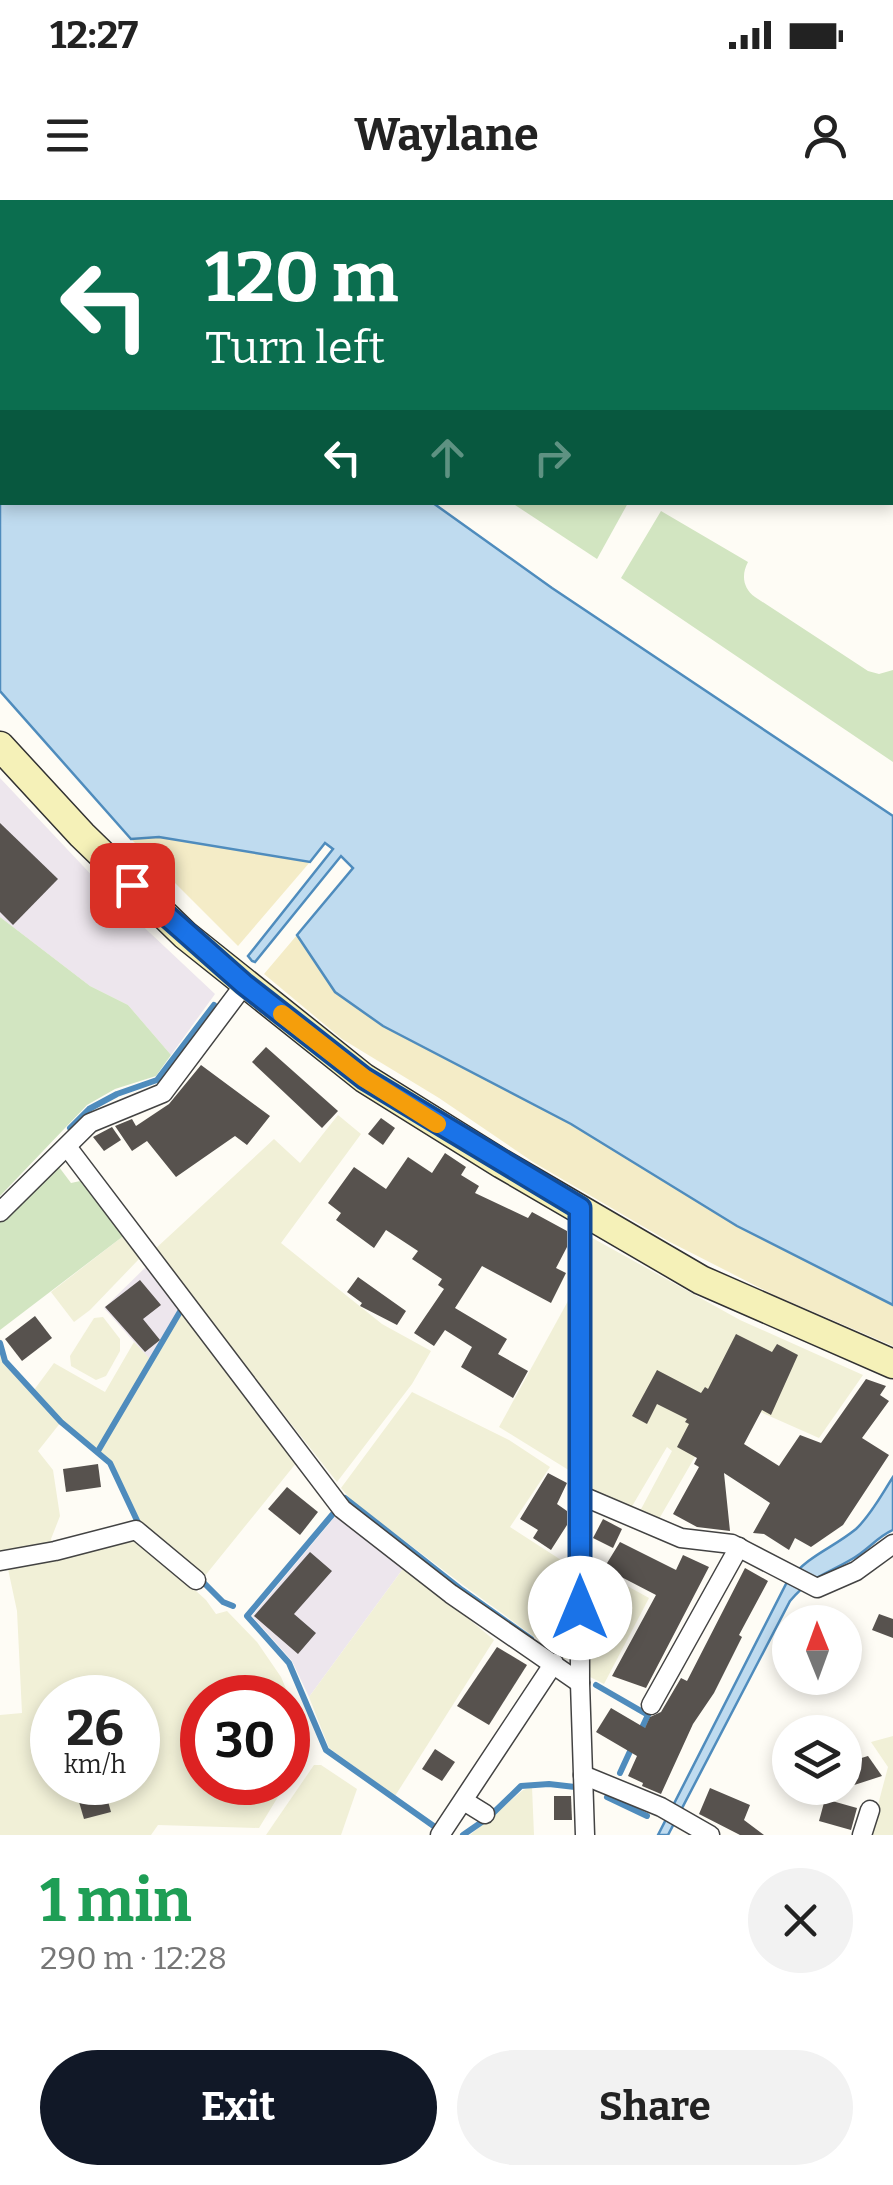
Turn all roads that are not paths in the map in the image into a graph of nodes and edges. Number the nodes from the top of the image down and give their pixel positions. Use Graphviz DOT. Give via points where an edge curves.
graph roads {
  1 [pos="2,751"];
  2 [pos="244,984"];
  3 [pos="68,1148"];
  4 [pos="580,1208"];
  5 [pos="0,1212"];
  6 [pos="893,1364"];
  7 [pos="580,1495"];
  8 [pos="893,1544"];
  9 [pos="739,1548"];
  10 [pos="0,1561"];
  11 [pos="196,1580"];
  12 [pos="554,1664"];
  13 [pos="580,1683"];
  14 [pos="650,1705"];
  15 [pos="583,1775"];
  16 [pos="464,1801"];
  17 [pos="870,1810"];
  18 [pos="485,1814"];
  19 [pos="440,1835"];
  20 [pos="586,1835"];
  21 [pos="710,1835"];
  22 [pos="862,1835"];
  1 -- 2 [label="street" via="132,885"];
  2 -- 3 [label="street" via="163,1093 90,1123"];
  2 -- 4 [label="street" via="364,1078"];
  3 -- 5 [label="street"];
  3 -- 12 [label="street" via="342,1509"];
  4 -- 6 [label="street" via="701,1280"];
  4 -- 7 [label="street"];
  7 -- 9 [label="street" via="681,1538"];
  7 -- 13 [label="street"];
  8 -- 9 [label="street" via="817,1588"];
  9 -- 14 [label="street"];
  10 -- 11 [label="street" via="136,1530"];
  12 -- 13 [label="street"];
  12 -- 16 [label="street"];
  13 -- 15 [label="street"];
  15 -- 20 [label="street"];
  15 -- 21 [label="street"];
  16 -- 18 [label="street"];
  16 -- 19 [label="street"];
  17 -- 22 [label="street"];
}
